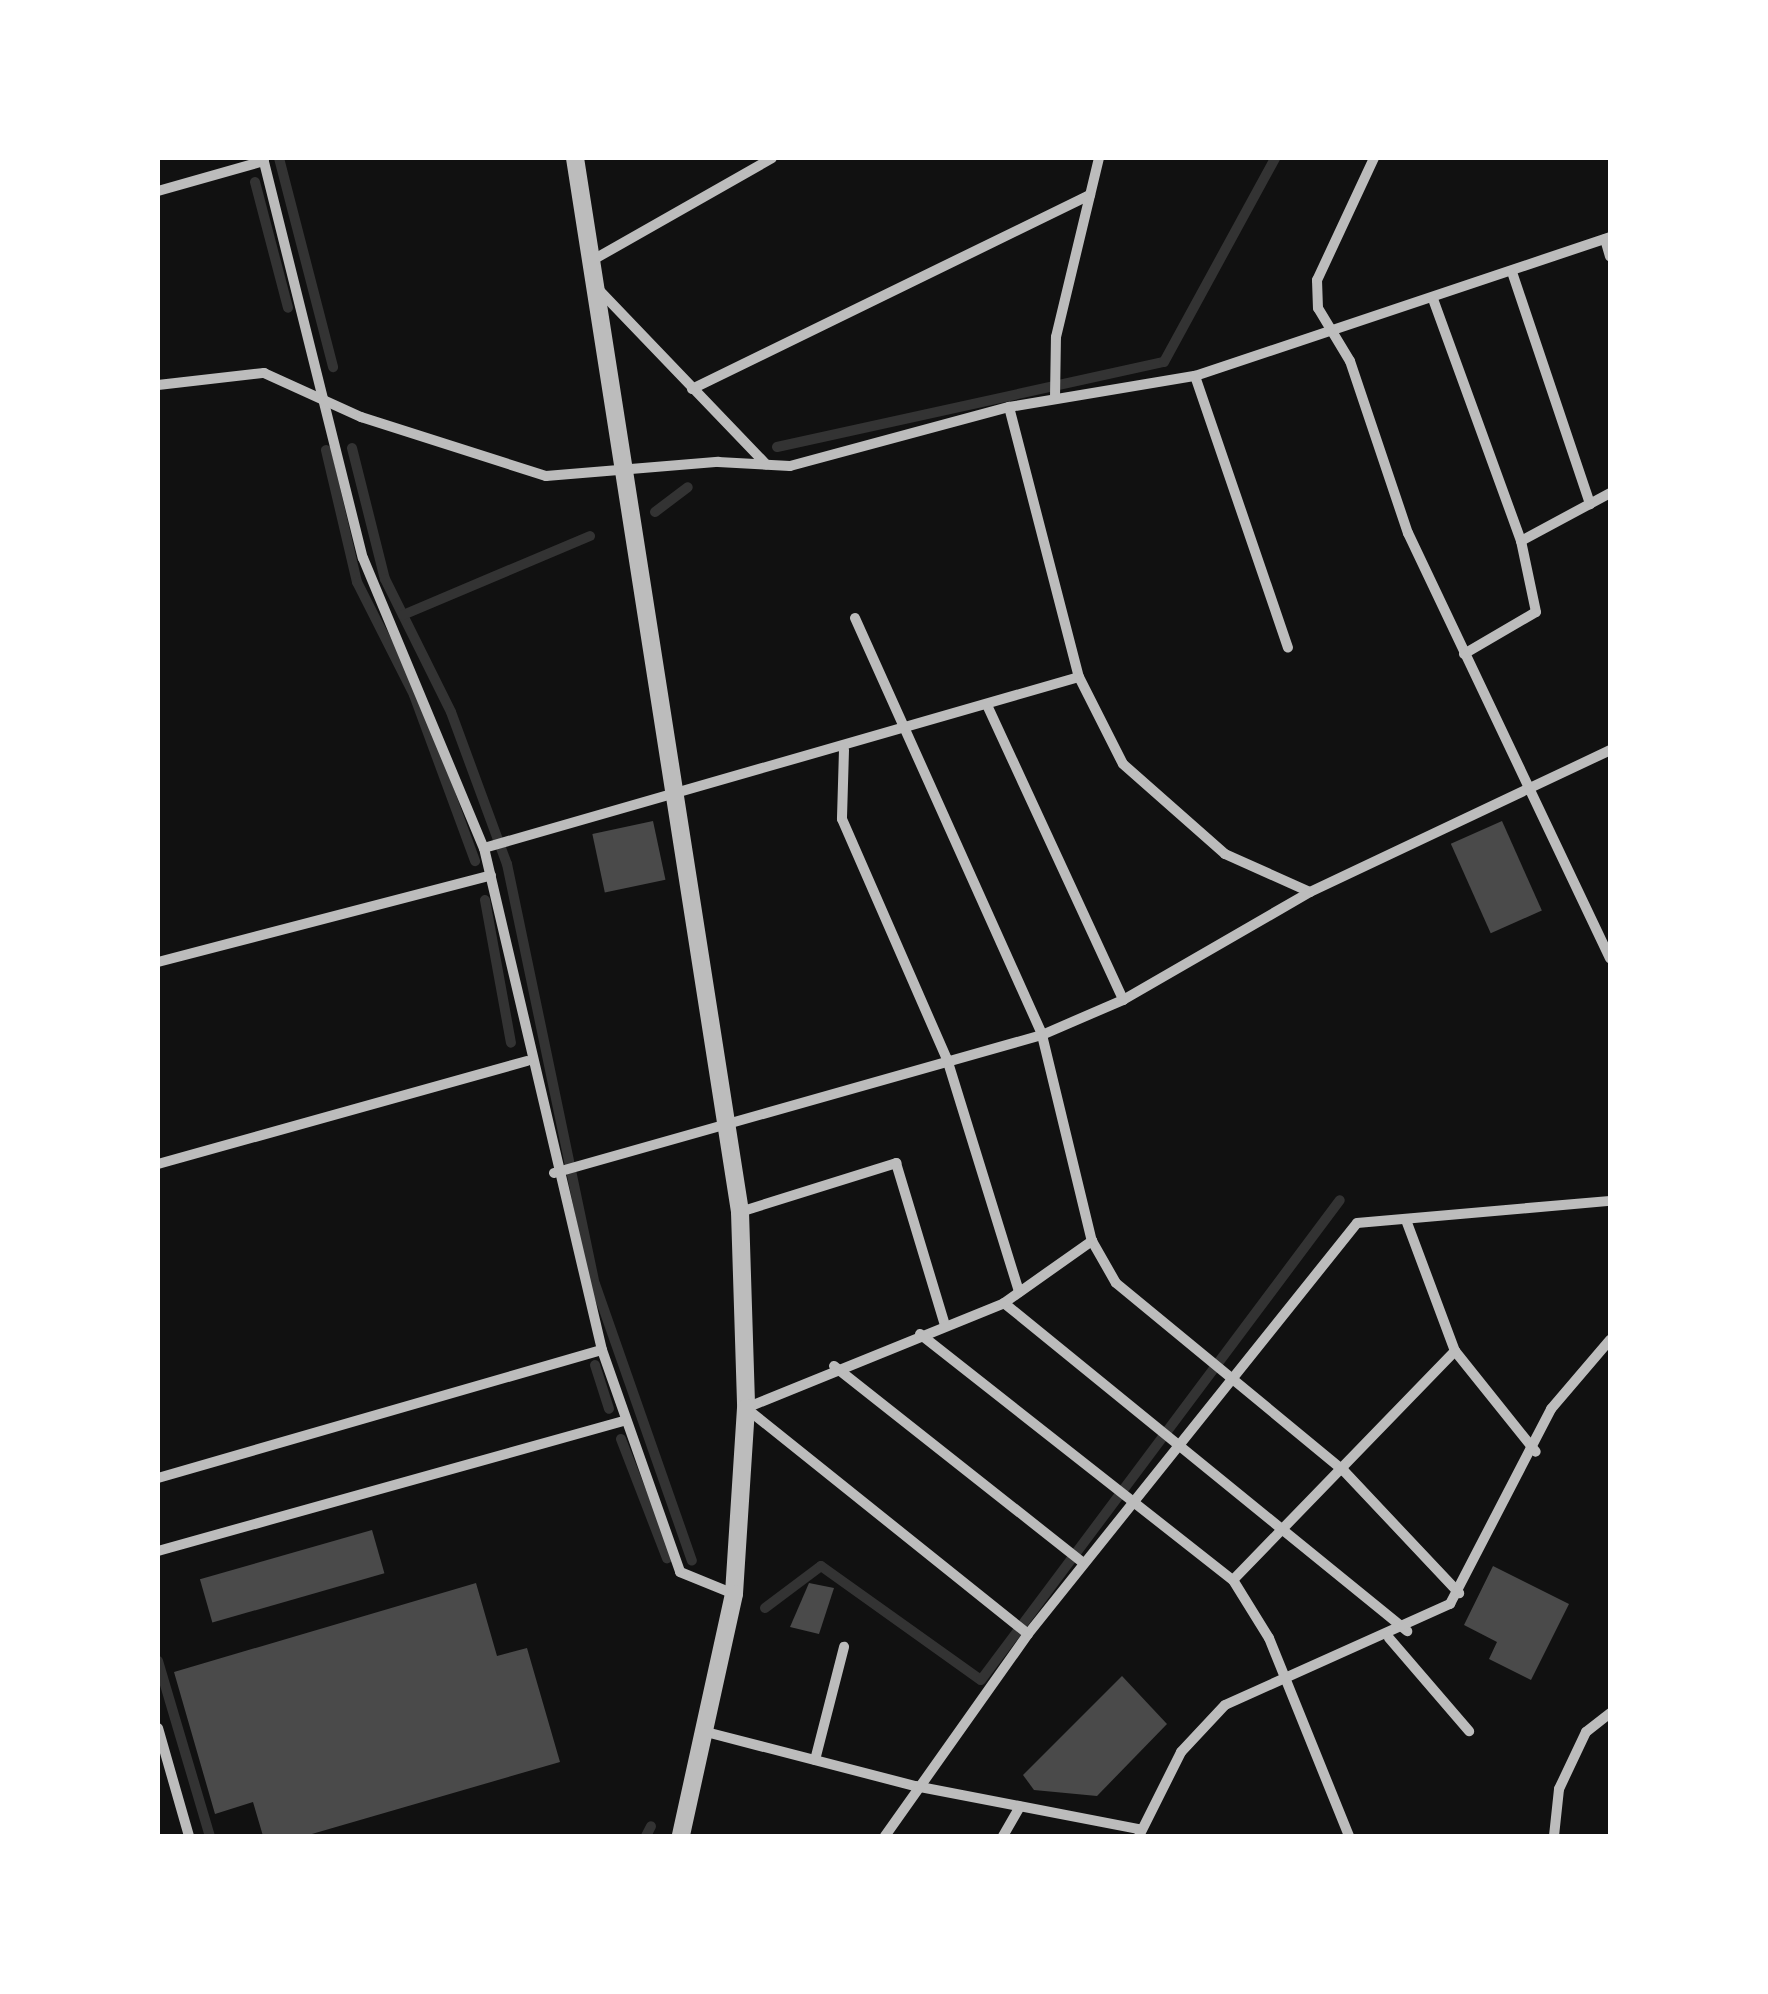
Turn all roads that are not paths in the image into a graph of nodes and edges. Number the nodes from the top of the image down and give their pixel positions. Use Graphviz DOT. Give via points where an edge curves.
graph roads {
  1 [pos="575,158"];
  2 [pos="772,158"];
  3 [pos="1100,158"];
  4 [pos="1374,158"];
  5 [pos="264,159"];
  6 [pos="158,191"];
  7 [pos="1090,195"];
  8 [pos="1608,238"];
  9 [pos="1610,256"];
  10 [pos="590,262"];
  11 [pos="1512,272"];
  12 [pos="594,284"];
  13 [pos="1434,299"];
  14 [pos="1334,333"];
  15 [pos="1195,376"];
  16 [pos="158,385"];
  17 [pos="692,389"];
  18 [pos="1055,398"];
  19 [pos="325,399"];
  20 [pos="1008,406"];
  21 [pos="766,464"];
  22 [pos="620,469"];
  23 [pos="1610,493"];
  24 [pos="1590,504"];
  25 [pos="1522,541"];
  26 [pos="855,618"];
  27 [pos="1288,647"];
  28 [pos="1464,654"];
  29 [pos="1079,677"];
  30 [pos="987,706"];
  31 [pos="902,732"];
  32 [pos="844,750"];
  33 [pos="1610,750"];
  34 [pos="1534,786"];
  35 [pos="673,798"];
  36 [pos="484,848"];
  37 [pos="491,875"];
  38 [pos="1310,892"];
  39 [pos="1609,954"];
  40 [pos="158,962"];
  41 [pos="1123,1000"];
  42 [pos="1042,1035"];
  43 [pos="947,1060"];
  44 [pos="527,1061"];
  45 [pos="725,1122"];
  46 [pos="158,1164"];
  47 [pos="560,1171"];
  48 [pos="1610,1202"];
  49 [pos="740,1212"];
  50 [pos="1406,1220"];
  51 [pos="1092,1241"];
  52 [pos="1020,1292"];
  53 [pos="1004,1303"];
  54 [pos="945,1325"];
  55 [pos="920,1334"];
  56 [pos="1610,1340"];
  57 [pos="602,1350"];
  58 [pos="1455,1350"];
  59 [pos="834,1366"];
  60 [pos="1226,1372"];
  61 [pos="746,1408"];
  62 [pos="626,1420"];
  63 [pos="1174,1440"];
  64 [pos="1536,1452"];
  65 [pos="1344,1471"];
  66 [pos="158,1478"];
  67 [pos="1126,1501"];
  68 [pos="1287,1525"];
  69 [pos="158,1551"];
  70 [pos="1081,1561"];
  71 [pos="1233,1580"];
  72 [pos="734,1594"];
  73 [pos="1459,1594"];
  74 [pos="1407,1631"];
  75 [pos="1026,1632"];
  76 [pos="1390,1638"];
  77 [pos="844,1647"];
  78 [pos="1280,1677"];
  79 [pos="1610,1712"];
  80 [pos="158,1728"];
  81 [pos="1469,1731"];
  82 [pos="710,1733"];
  83 [pos="814,1760"];
  84 [pos="914,1786"];
  85 [pos="1020,1806"];
  86 [pos="1139,1833"];
  87 [pos="189,1836"];
  88 [pos="681,1836"];
  89 [pos="884,1836"];
  90 [pos="1004,1836"];
  91 [pos="1349,1836"];
  92 [pos="1554,1836"];
  1 -- 10 [label="street"];
  2 -- 10 [label="street"];
  3 -- 7 [label="street"];
  4 -- 14 [label="street" via="1316,280 1318,308"];
  5 -- 6 [label="street"];
  5 -- 19 [label="street"];
  7 -- 17 [label="street"];
  7 -- 18 [label="street" via="1056,338"];
  8 -- 9 [label="street"];
  8 -- 11 [label="street"];
  10 -- 12 [label="street"];
  11 -- 13 [label="street"];
  11 -- 24 [label="street"];
  12 -- 17 [label="street"];
  12 -- 22 [label="street"];
  13 -- 14 [label="street"];
  13 -- 25 [label="street"];
  14 -- 15 [label="street"];
  14 -- 28 [label="street"];
  15 -- 18 [label="street"];
  15 -- 27 [label="street"];
  16 -- 19 [label="street" via="264,373"];
  17 -- 21 [label="street"];
  18 -- 20 [label="street"];
  19 -- 22 [label="street" via="546,476"];
  19 -- 36 [label="street" via="368,575"];
  20 -- 21 [label="street"];
  20 -- 29 [label="street"];
  21 -- 22 [label="street"];
  22 -- 35 [label="street"];
  23 -- 24 [label="street"];
  24 -- 25 [label="street"];
  25 -- 28 [label="street" via="1536,612"];
  26 -- 31 [label="street"];
  28 -- 34 [label="street"];
  29 -- 30 [label="street"];
  29 -- 38 [label="street" via="1122,764 1155,797 1225,854"];
  30 -- 31 [label="street"];
  30 -- 41 [label="street"];
  31 -- 32 [label="street"];
  31 -- 42 [label="street"];
  32 -- 35 [label="street"];
  32 -- 43 [label="street" via="842,819"];
  33 -- 34 [label="street"];
  34 -- 38 [label="street"];
  34 -- 39 [label="street"];
  35 -- 36 [label="street"];
  35 -- 45 [label="street"];
  36 -- 37 [label="street"];
  37 -- 40 [label="street"];
  37 -- 44 [label="street"];
  38 -- 41 [label="street"];
  41 -- 42 [label="street"];
  42 -- 43 [label="street"];
  42 -- 51 [label="street"];
  43 -- 45 [label="street"];
  43 -- 52 [label="street"];
  44 -- 46 [label="street"];
  44 -- 47 [label="street"];
  45 -- 47 [label="street"];
  45 -- 49 [label="street"];
  47 -- 57 [label="street"];
  48 -- 50 [label="street"];
  49 -- 54 [label="street" via="896,1163"];
  49 -- 61 [label="street"];
  50 -- 58 [label="street"];
  50 -- 60 [label="street" via="1357,1223"];
  51 -- 52 [label="street"];
  51 -- 60 [label="street" via="1116,1283"];
  52 -- 53 [label="street"];
  53 -- 54 [label="street"];
  53 -- 63 [label="street"];
  54 -- 55 [label="street"];
  55 -- 59 [label="street"];
  55 -- 67 [label="street"];
  56 -- 64 [label="street" via="1551,1409"];
  57 -- 62 [label="street"];
  57 -- 66 [label="street"];
  58 -- 64 [label="street"];
  58 -- 65 [label="street"];
  59 -- 61 [label="street"];
  59 -- 70 [label="street"];
  60 -- 63 [label="street"];
  60 -- 65 [label="street"];
  61 -- 72 [label="street"];
  61 -- 75 [label="street"];
  62 -- 69 [label="street"];
  62 -- 72 [label="street" via="680,1572"];
  63 -- 67 [label="street"];
  63 -- 68 [label="street"];
  64 -- 73 [label="street"];
  65 -- 68 [label="street"];
  65 -- 73 [label="street"];
  67 -- 70 [label="street"];
  67 -- 71 [label="street"];
  68 -- 71 [label="street"];
  68 -- 74 [label="street"];
  70 -- 75 [label="street"];
  71 -- 78 [label="street"];
  72 -- 82 [label="street"];
  73 -- 74 [label="street"];
  74 -- 76 [label="street"];
  75 -- 84 [label="street"];
  76 -- 78 [label="street"];
  76 -- 81 [label="street"];
  77 -- 83 [label="street"];
  78 -- 86 [label="street" via="1225,1705 1181,1752"];
  78 -- 91 [label="street"];
  79 -- 92 [label="street" via="1586,1732 1560,1789"];
  80 -- 87 [label="street"];
  82 -- 83 [label="street"];
  82 -- 88 [label="street"];
  83 -- 84 [label="street"];
  84 -- 85 [label="street"];
  84 -- 89 [label="street"];
  85 -- 86 [label="street"];
  85 -- 90 [label="street"];
}
